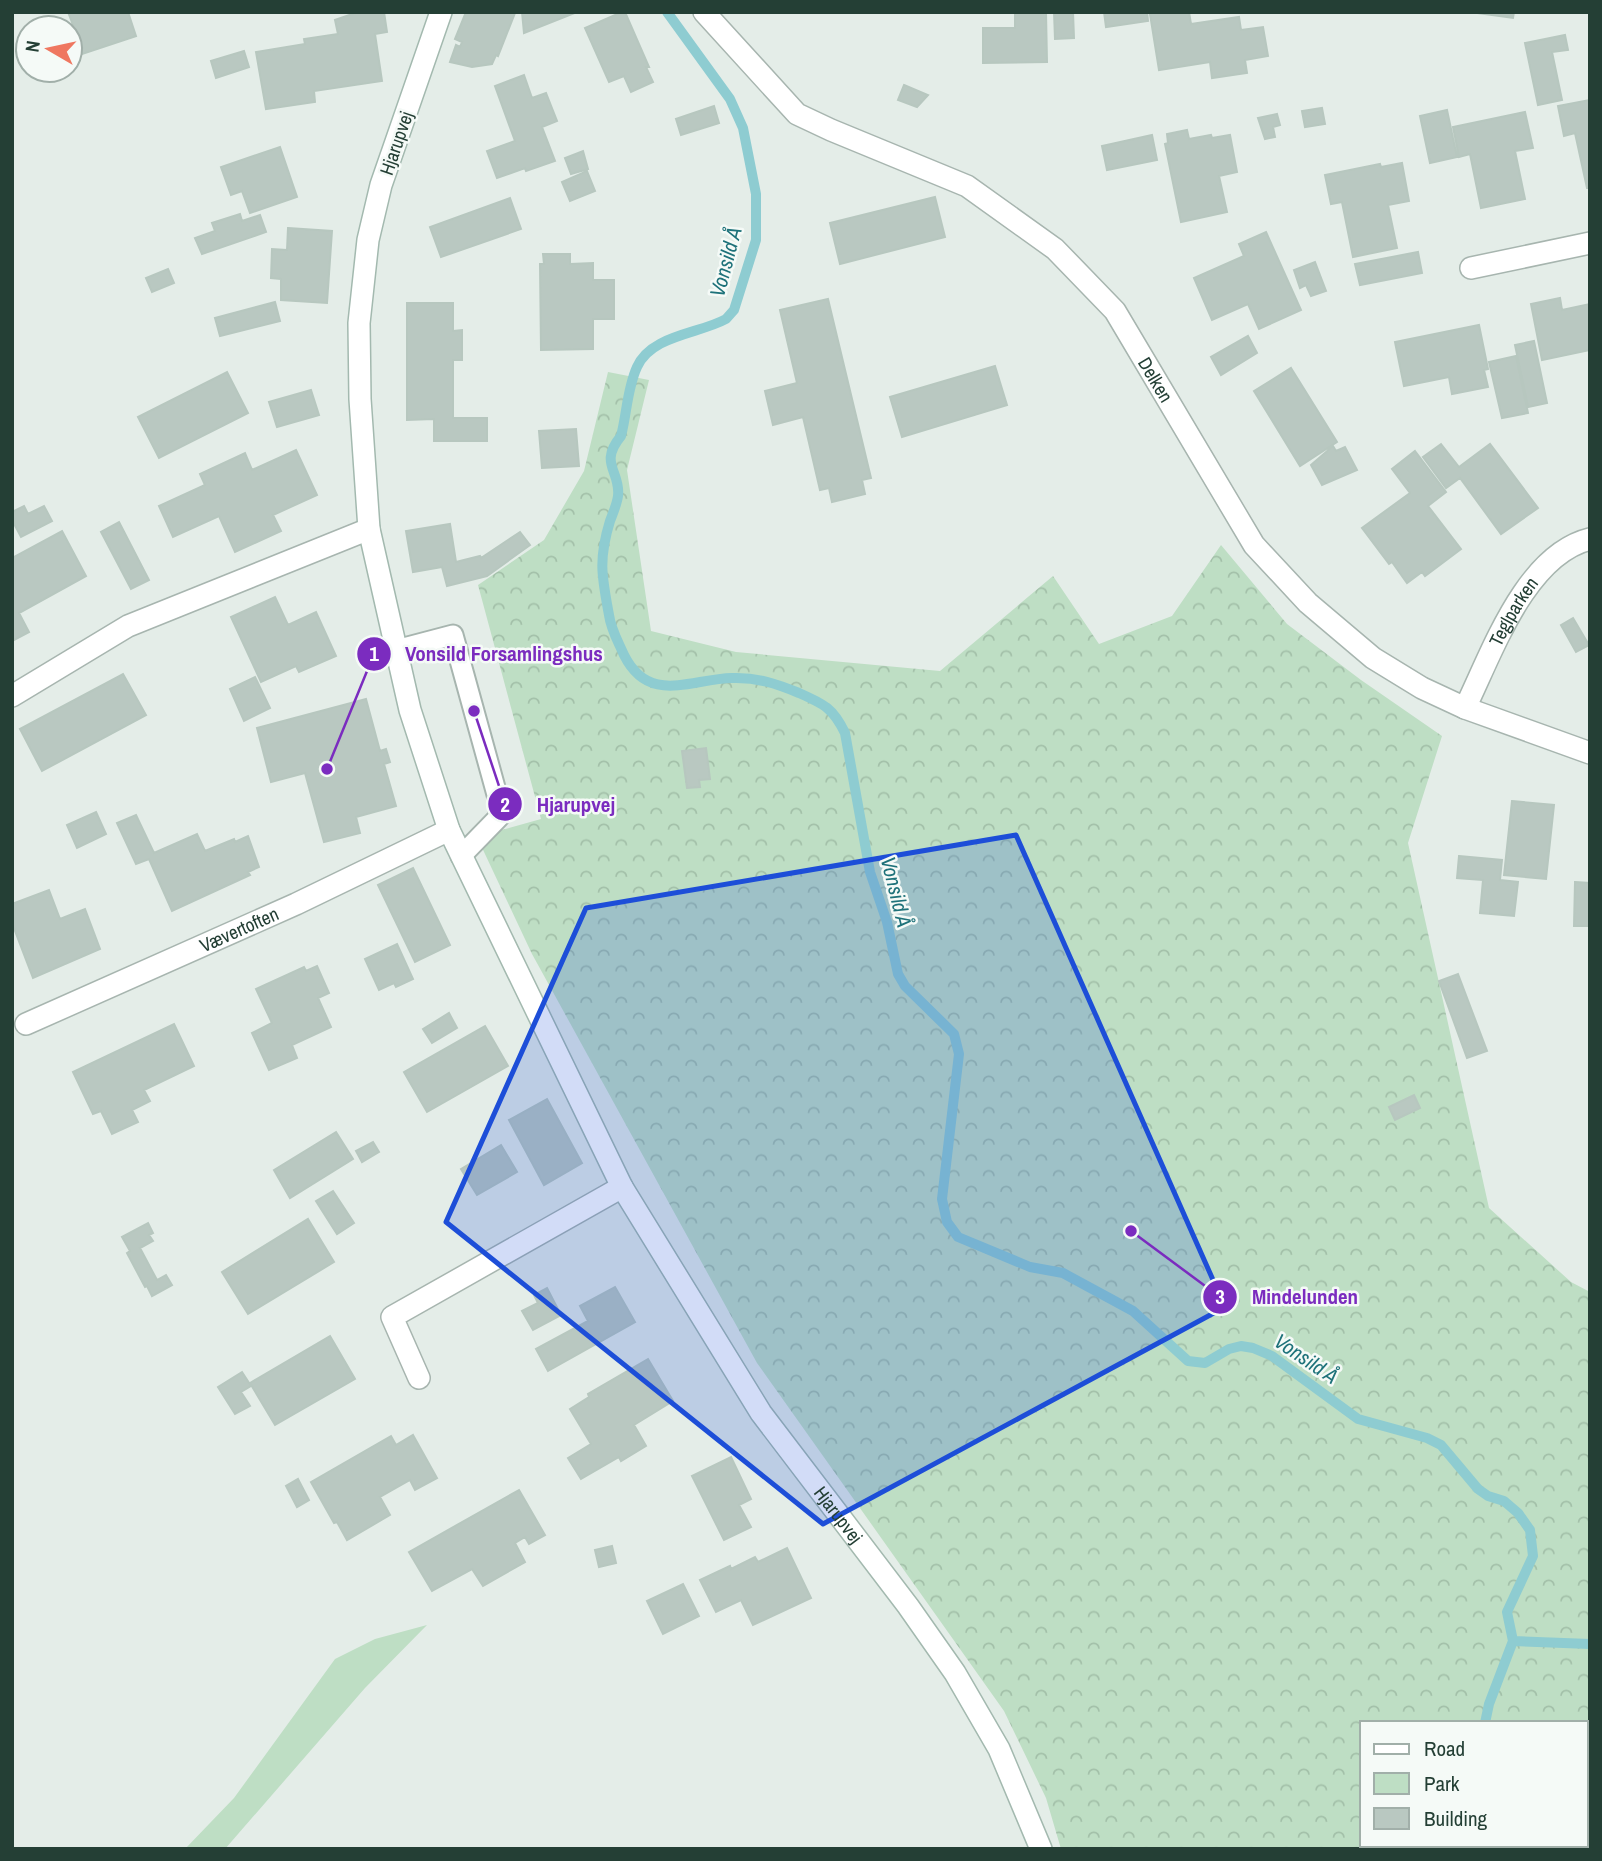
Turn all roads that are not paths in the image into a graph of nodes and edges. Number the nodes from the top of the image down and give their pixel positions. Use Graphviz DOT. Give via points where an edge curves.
graph roads {
  1 [pos="441,12"];
  2 [pos="704,12"];
  3 [pos="1590,243"];
  4 [pos="1471,268"];
  5 [pos="369,529"];
  6 [pos="1590,539"];
  7 [pos="396,650"];
  8 [pos="12,696"];
  9 [pos="1465,708"];
  10 [pos="1590,753"];
  11 [pos="449,830"];
  12 [pos="461,856"];
  13 [pos="26,1024"];
  14 [pos="622,1186"];
  15 [pos="419,1378"];
  16 [pos="1041,1849"];
  1 -- 5 [label="street, Hjarupvej" via="381,185 368,240 359,323"];
  2 -- 9 [label="street, Delken" via="797,114 967,186 1055,249 1115,311 1254,545 1308,603 1373,658"];
  3 -- 4 [label="street"];
  5 -- 7 [label="street, Hjarupvej"];
  5 -- 8 [label="street" via="128,626"];
  6 -- 9 [label="street, Teglparken" via="1553,558 1531,579"];
  7 -- 11 [label="street, Hjarupvej" via="410,710"];
  7 -- 12 [label="lane" via="453,635 499,802 499,817"];
  9 -- 10 [label="street, Delken"];
  11 -- 12 [label="street, Hjarupvej"];
  11 -- 13 [label="street, Vævertoften"];
  12 -- 14 [label="street, Hjarupvej"];
  14 -- 15 [label="street" via="392,1317"];
  14 -- 16 [label="street, Hjarupvej" via="761,1413 954,1673 999,1749"];
}
